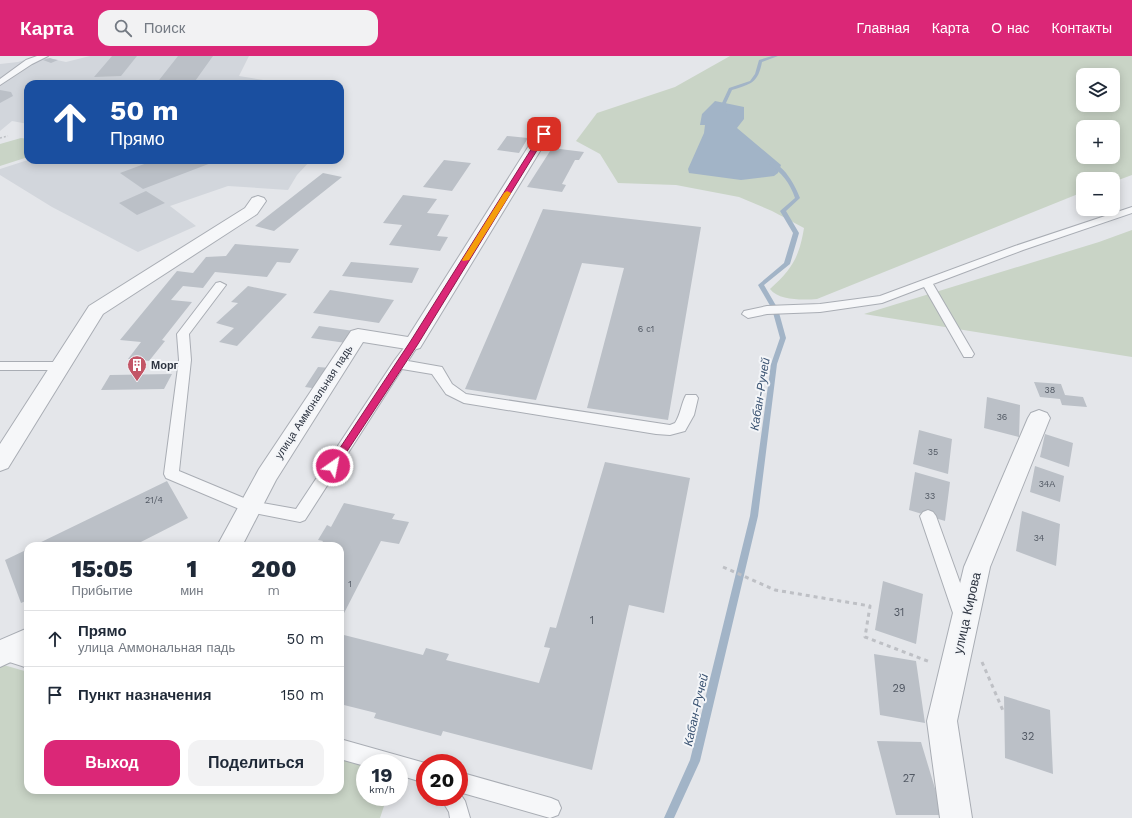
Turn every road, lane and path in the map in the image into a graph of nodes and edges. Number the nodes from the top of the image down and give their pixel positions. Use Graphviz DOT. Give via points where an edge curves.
graph roads {
  1 [pos="44,56"];
  2 [pos="0,83"];
  3 [pos="544,134"];
  4 [pos="8,136"];
  5 [pos="0,138"];
  6 [pos="258,201"];
  7 [pos="1132,210"];
  8 [pos="927,283"];
  9 [pos="220,285"];
  10 [pos="748,314"];
  11 [pos="414,344"];
  12 [pos="968,354"];
  13 [pos="399,364"];
  14 [pos="0,366"];
  15 [pos="60,366"];
  16 [pos="691,398"];
  17 [pos="1039,418"];
  18 [pos="0,462"];
  19 [pos="249,507"];
  20 [pos="928,516"];
  21 [pos="231,542"];
  22 [pos="723,567"];
  23 [pos="965,622"];
  24 [pos="24,644"];
  25 [pos="10,655"];
  26 [pos="980,657"];
  27 [pos="953,671"];
  28 [pos="1004,713"];
  29 [pos="344,749"];
  30 [pos="360,754"];
  31 [pos="468,785"];
  32 [pos="457,806"];
  33 [pos="551,808"];
  34 [pos="460,818"];
  35 [pos="956,818"];
  1 -- 2 [label="lane" via="29,62"];
  3 -- 11 [label="street"];
  4 -- 5 [label="path"];
  6 -- 15 [label="street" via="251,211 96,310"];
  7 -- 8 [label="lane"];
  8 -- 10 [label="lane" via="882,299 820,308 767,310"];
  8 -- 12 [label="lane"];
  9 -- 19 [label="lane" via="183,334 184,360 171,474"];
  11 -- 13 [label="lane"];
  11 -- 19 [label="street, улица Аммональная падь" via="358,335"];
  13 -- 16 [label="lane" via="438,370 445,387 464,398 656,429 670,430 680,427 688,416"];
  13 -- 19 [label="lane" via="300,516"];
  14 -- 15 [label="lane"];
  15 -- 18 [label="street"];
  17 -- 23 [label="street, улица Кирова" via="977,567"];
  19 -- 21 [label="street, улица Аммональная падь"];
  20 -- 23 [label="lane"];
  22 -- 27 [label="path" via="775,590 870,606 865,637"];
  23 -- 27 [label="street, улица Кирова"];
  24 -- 25 [label="street"];
  26 -- 28 [label="path"];
  27 -- 35 [label="street, улица Кирова" via="942,721"];
  29 -- 30 [label="lane"];
  31 -- 33 [label="lane"];
  32 -- 34 [label="lane"];
}
